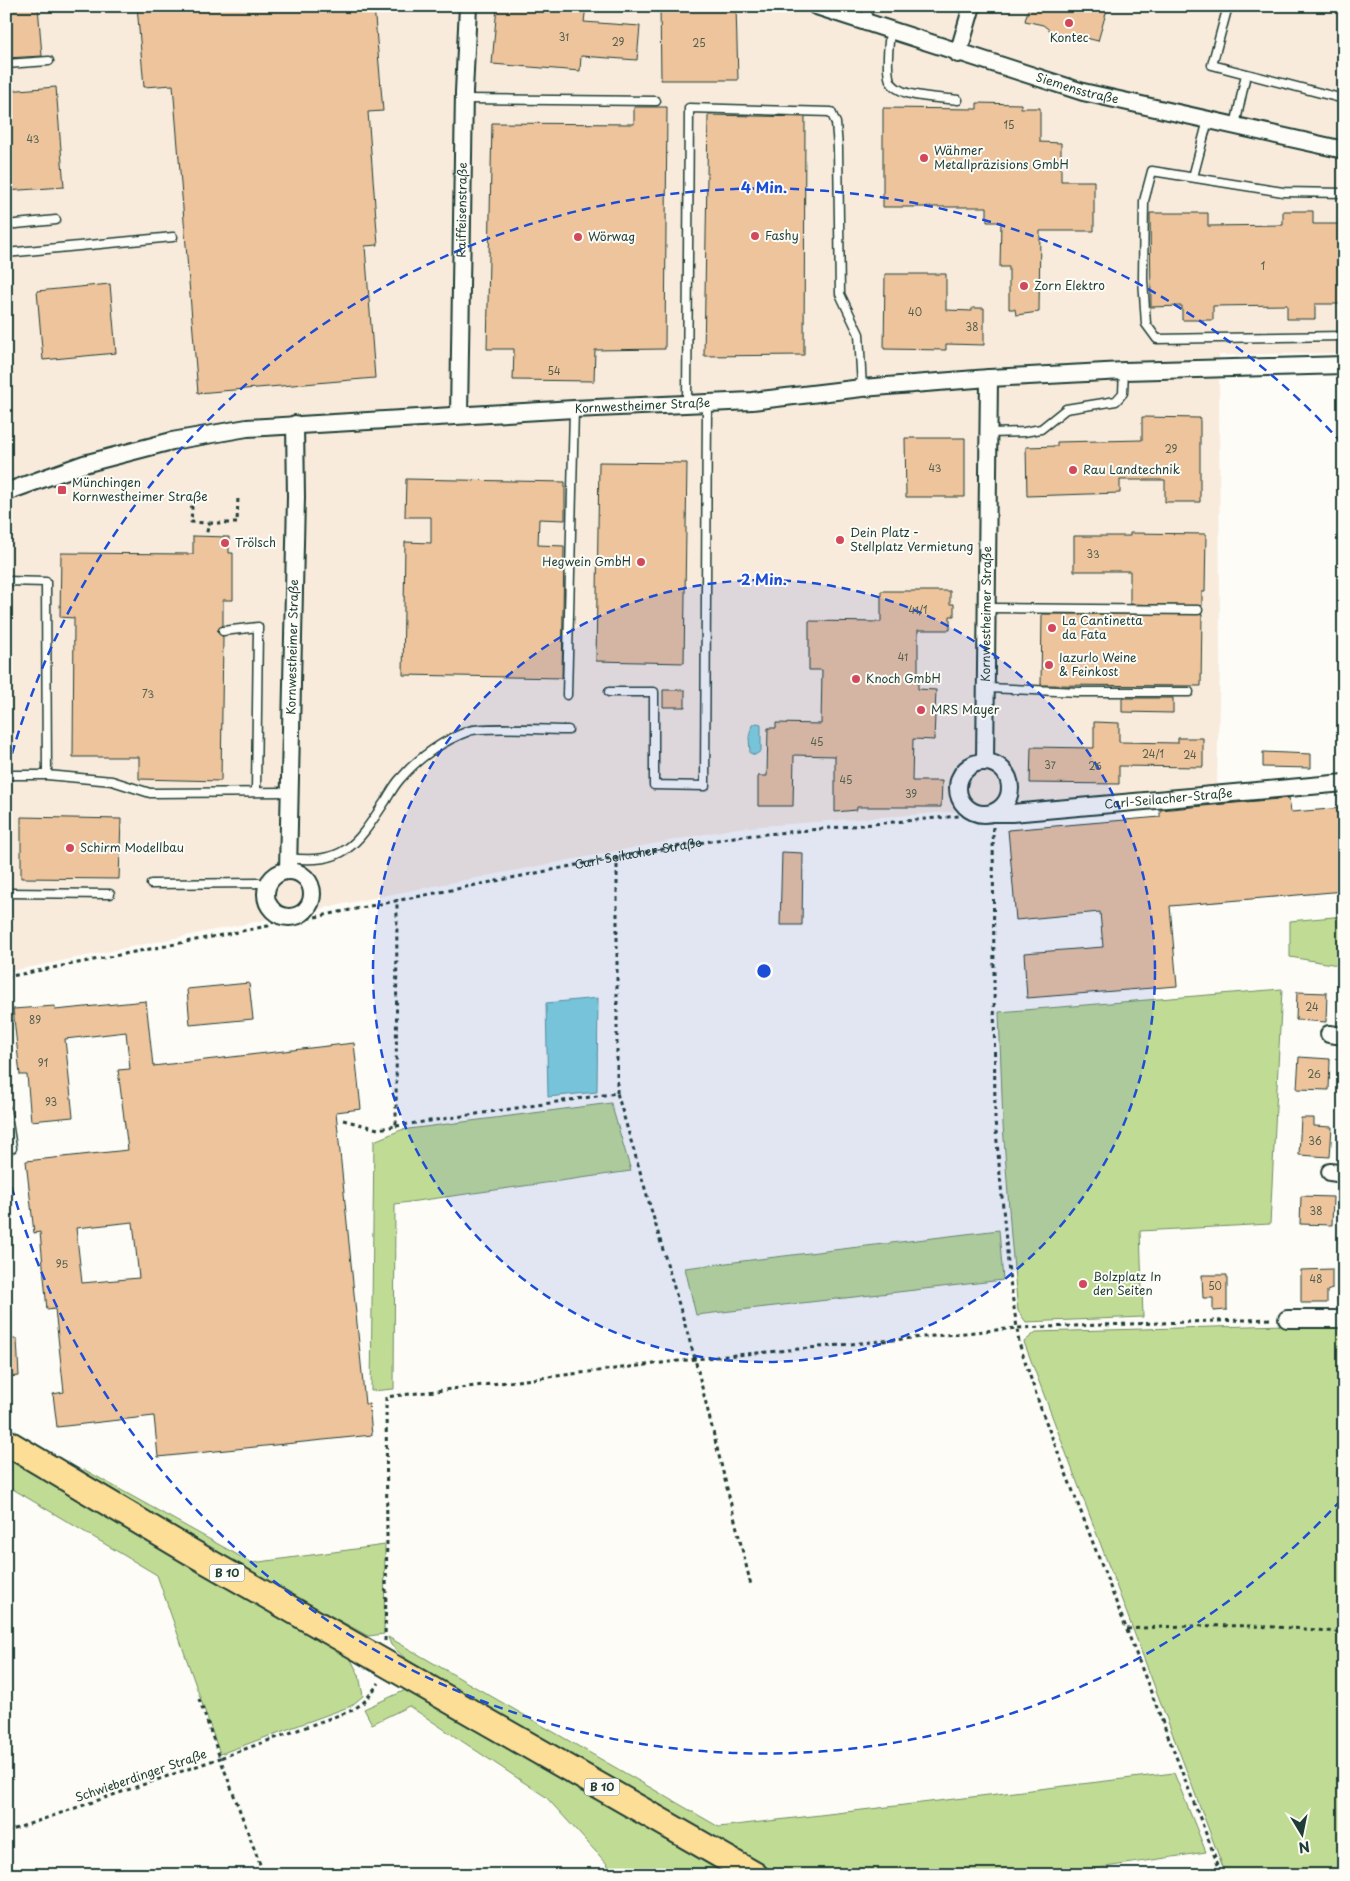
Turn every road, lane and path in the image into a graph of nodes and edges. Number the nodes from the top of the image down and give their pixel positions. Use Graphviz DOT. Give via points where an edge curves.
graph roads {
  1 [pos="468,6"];
  2 [pos="816,6"];
  3 [pos="972,6"];
  4 [pos="1228,6"];
  5 [pos="867,14"];
  6 [pos="890,30"];
  7 [pos="958,54"];
  8 [pos="49,61"];
  9 [pos="6,64"];
  10 [pos="1246,74"];
  11 [pos="464,99"];
  12 [pos="1344,99"];
  13 [pos="958,100"];
  14 [pos="656,101"];
  15 [pos="1208,120"];
  16 [pos="1235,126"];
  17 [pos="1344,150"];
  18 [pos="1193,177"];
  19 [pos="1344,193"];
  20 [pos="56,220"];
  21 [pos="6,225"];
  22 [pos="173,237"];
  23 [pos="6,253"];
  24 [pos="1344,336"];
  25 [pos="1344,365"];
  26 [pos="1124,371"];
  27 [pos="989,378"];
  28 [pos="862,388"];
  29 [pos="707,402"];
  30 [pos="687,403"];
  31 [pos="574,409"];
  32 [pos="459,415"];
  33 [pos="295,424"];
  34 [pos="990,433"];
  35 [pos="6,492"];
  36 [pos="238,497"];
  37 [pos="189,498"];
  38 [pos="209,523"];
  39 [pos="206,536"];
  40 [pos="6,581"];
  41 [pos="988,608"];
  42 [pos="1198,610"];
  43 [pos="223,631"];
  44 [pos="987,688"];
  45 [pos="608,692"];
  46 [pos="1189,692"];
  47 [pos="567,695"];
  48 [pos="568,730"];
  49 [pos="986,762"];
  50 [pos="6,775"];
  51 [pos="47,775"];
  52 [pos="1344,783"];
  53 [pos="256,792"];
  54 [pos="291,792"];
  55 [pos="987,814"];
  56 [pos="617,857"];
  57 [pos="288,864"];
  58 [pos="151,884"];
  59 [pos="268,886"];
  60 [pos="6,893"];
  61 [pos="110,894"];
  62 [pos="397,899"];
  63 [pos="300,914"];
  64 [pos="282,915"];
  65 [pos="6,977"];
  66 [pos="617,1094"];
  67 [pos="6,1109"];
  68 [pos="343,1120"];
  69 [pos="396,1126"];
  70 [pos="12,1148"];
  71 [pos="1287,1319"];
  72 [pos="1344,1319"];
  73 [pos="1016,1328"];
  74 [pos="695,1359"];
  75 [pos="6,1442"];
  76 [pos="752,1585"];
  77 [pos="1127,1629"];
  78 [pos="1344,1634"];
  79 [pos="386,1663"];
  80 [pos="199,1699"];
  81 [pos="220,1758"];
  82 [pos="6,1832"];
  83 [pos="264,1875"];
  84 [pos="755,1875"];
  85 [pos="1222,1875"];
  1 -- 11 [label="street, Raiffeisenstraße"];
  2 -- 5 [label="street, Siemensstraße"];
  3 -- 7 [label="street"];
  4 -- 10 [label="lane" via="1212,65"];
  5 -- 6 [label="street, Siemensstraße"];
  6 -- 7 [label="street, Siemensstraße"];
  6 -- 13 [label="lane" via="888,68 892,86 901,92"];
  7 -- 15 [label="street, Siemensstraße" via="1083,92"];
  8 -- 9 [label="lane"];
  10 -- 12 [label="lane"];
  10 -- 16 [label="lane"];
  11 -- 14 [label="lane"];
  11 -- 32 [label="street, Raiffeisenstraße"];
  15 -- 16 [label="street, Siemensstraße"];
  15 -- 18 [label="lane"];
  16 -- 17 [label="street, Siemensstraße"];
  18 -- 19 [label="lane" via="1283,192"];
  18 -- 24 [label="lane" via="1152,170 1144,201 1146,324 1156,339"];
  20 -- 21 [label="lane"];
  22 -- 23 [label="lane"];
  25 -- 26 [label="street, Kornwestheimer Straße"];
  26 -- 27 [label="street, Kornwestheimer Straße"];
  26 -- 34 [label="lane" via="1123,393 1116,401 1066,409 1041,430"];
  27 -- 28 [label="street, Kornwestheimer Straße"];
  27 -- 34 [label="street, Kornwestheimer Straße"];
  28 -- 29 [label="street, Kornwestheimer Straße" via="752,401"];
  28 -- 30 [label="lane" via="859,334 840,294 838,148 836,123 831,112 689,108"];
  29 -- 30 [label="street, Kornwestheimer Straße"];
  29 -- 45 [label="lane" via="705,786 654,785 654,692"];
  30 -- 31 [label="street, Kornwestheimer Straße"];
  31 -- 32 [label="street, Kornwestheimer Straße"];
  31 -- 47 [label="lane"];
  32 -- 33 [label="street, Kornwestheimer Straße"];
  33 -- 35 [label="street, Kornwestheimer Straße" via="246,428 172,441 84,464"];
  33 -- 54 [label="street, Kornwestheimer Straße"];
  34 -- 41 [label="street, Kornwestheimer Straße"];
  36 -- 38 [label="path" via="238,523"];
  37 -- 38 [label="path" via="191,522"];
  38 -- 39 [label="path"];
  40 -- 51 [label="lane" via="46,582"];
  41 -- 42 [label="lane"];
  41 -- 44 [label="street, Kornwestheimer Straße"];
  43 -- 53 [label="lane" via="258,627"];
  44 -- 46 [label="lane"];
  44 -- 49 [label="street, Kornwestheimer Straße"];
  48 -- 57 [label="lane" via="471,730 433,749 401,778 365,832 349,848 330,858"];
  49 -- 55 [label="street" via="1001,768 1010,783 1005,805"];
  49 -- 55 [label="street" via="965,770 959,780 958,791 961,802 970,810"];
  50 -- 51 [label="lane"];
  51 -- 53 [label="lane" via="112,781 150,793"];
  52 -- 55 [label="street, Carl-Seilacher-Straße"];
  53 -- 54 [label="lane"];
  54 -- 57 [label="street, Kornwestheimer Straße"];
  55 -- 56 [label="path, Carl-Seilacher-Straße" via="734,837"];
  55 -- 73 [label="path" via="995,1120"];
  56 -- 62 [label="path, Carl-Seilacher-Straße"];
  56 -- 66 [label="path"];
  57 -- 59 [label="street"];
  57 -- 63 [label="street" via="306,878 311,887 312,898"];
  58 -- 59 [label="lane" via="259,883"];
  59 -- 64 [label="street" via="268,901 273,910"];
  60 -- 61 [label="lane"];
  62 -- 63 [label="path, Carl-Seilacher-Straße" via="310,918"];
  62 -- 69 [label="path"];
  63 -- 64 [label="street"];
  64 -- 65 [label="path" via="268,926"];
  66 -- 69 [label="path"];
  66 -- 74 [label="path"];
  67 -- 70 [label="lane"];
  68 -- 69 [label="path" via="378,1129"];
  71 -- 72 [label="street"];
  71 -- 73 [label="path"];
  73 -- 74 [label="path"];
  73 -- 77 [label="path" via="1041,1409"];
  74 -- 76 [label="path"];
  74 -- 79 [label="path" via="386,1397"];
  75 -- 79 [label="main road, B 10"];
  77 -- 78 [label="path" via="1244,1625"];
  77 -- 85 [label="path"];
  79 -- 81 [label="path" via="383,1677 364,1702 353,1710"];
  79 -- 84 [label="main road, B 10"];
  80 -- 81 [label="path"];
  81 -- 82 [label="path, Schwieberdinger Straße"];
  81 -- 83 [label="path, Schwieberdinger Straße"];
}
